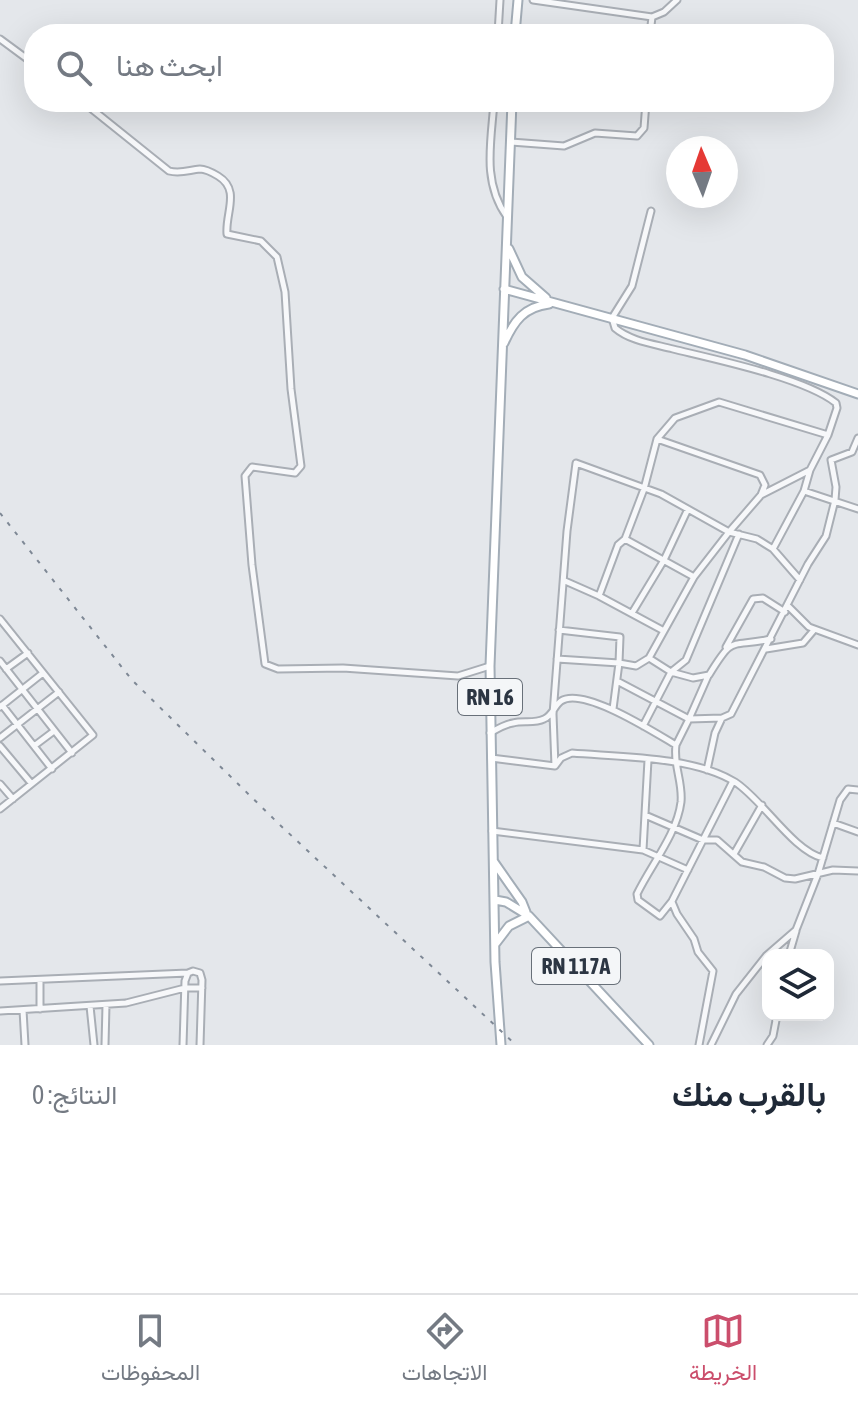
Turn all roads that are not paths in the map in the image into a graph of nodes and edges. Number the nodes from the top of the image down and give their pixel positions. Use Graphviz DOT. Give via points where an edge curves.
graph roads {
  1 [pos="500,0"];
  2 [pos="518,0"];
  3 [pos="533,0"];
  4 [pos="677,0"];
  5 [pos="652,17"];
  6 [pos="499,24"];
  7 [pos="516,24"];
  8 [pos="651,24"];
  9 [pos="0,39"];
  10 [pos="24,57"];
  11 [pos="95,112"];
  12 [pos="493,112"];
  13 [pos="512,112"];
  14 [pos="645,112"];
  15 [pos="511,142"];
  16 [pos="651,211"];
  17 [pos="508,218"];
  18 [pos="507,243"];
  19 [pos="504,289"];
  20 [pos="555,304"];
  21 [pos="612,318"];
  22 [pos="502,349"];
  23 [pos="858,394"];
  24 [pos="828,435"];
  25 [pos="858,438"];
  26 [pos="657,439"];
  27 [pos="810,470"];
  28 [pos="644,489"];
  29 [pos="804,491"];
  30 [pos="761,495"];
  31 [pos="835,500"];
  32 [pos="688,509"];
  33 [pos="858,509"];
  34 [pos="729,532"];
  35 [pos="739,534"];
  36 [pos="625,539"];
  37 [pos="773,549"];
  38 [pos="664,560"];
  39 [pos="694,577"];
  40 [pos="800,580"];
  41 [pos="565,581"];
  42 [pos="599,596"];
  43 [pos="786,609"];
  44 [pos="632,613"];
  45 [pos="0,619"];
  46 [pos="559,630"];
  47 [pos="814,630"];
  48 [pos="664,631"];
  49 [pos="772,639"];
  50 [pos="858,645"];
  51 [pos="725,648"];
  52 [pos="766,650"];
  53 [pos="28,653"];
  54 [pos="649,658"];
  55 [pos="557,659"];
  56 [pos="0,661"];
  57 [pos="619,663"];
  58 [pos="490,666"];
  59 [pos="6,669"];
  60 [pos="671,672"];
  61 [pos="43,673"];
  62 [pos="709,675"];
  63 [pos="617,681"];
  64 [pos="23,690"];
  65 [pos="59,692"];
  66 [pos="654,703"];
  67 [pos="1,706"];
  68 [pos="38,708"];
  69 [pos="613,709"];
  70 [pos="553,714"];
  71 [pos="722,718"];
  72 [pos="689,719"];
  73 [pos="18,725"];
  74 [pos="643,726"];
  75 [pos="54,731"];
  76 [pos="489,734"];
  77 [pos="0,738"];
  78 [pos="676,745"];
  79 [pos="0,746"];
  80 [pos="34,746"];
  81 [pos="72,753"];
  82 [pos="490,758"];
  83 [pos="648,760"];
  84 [pos="675,764"];
  85 [pos="555,766"];
  86 [pos="52,769"];
  87 [pos="707,770"];
  88 [pos="733,781"];
  89 [pos="31,783"];
  90 [pos="0,784"];
  91 [pos="858,790"];
  92 [pos="13,799"];
  93 [pos="762,805"];
  94 [pos="0,809"];
  95 [pos="645,815"];
  96 [pos="833,823"];
  97 [pos="672,827"];
  98 [pos="492,831"];
  99 [pos="858,832"];
  100 [pos="703,840"];
  101 [pos="643,850"];
  102 [pos="734,854"];
  103 [pos="657,856"];
  104 [pos="823,858"];
  105 [pos="493,861"];
  106 [pos="688,870"];
  107 [pos="858,871"];
  108 [pos="818,874"];
  109 [pos="495,900"];
  110 [pos="672,901"];
  111 [pos="528,915"];
  112 [pos="796,930"];
  113 [pos="495,945"];
  114 [pos="791,949"];
  115 [pos="188,973"];
  116 [pos="40,980"];
  117 [pos="0,981"];
  118 [pos="185,988"];
  119 [pos="202,988"];
  120 [pos="106,1005"];
  121 [pos="90,1006"];
  122 [pos="40,1009"];
  123 [pos="23,1010"];
  124 [pos="0,1011"];
  125 [pos="776,1021"];
  126 [pos="25,1045"];
  127 [pos="94,1045"];
  128 [pos="105,1045"];
  129 [pos="183,1045"];
  130 [pos="200,1045"];
  131 [pos="501,1045"];
  132 [pos="649,1045"];
  133 [pos="699,1045"];
  134 [pos="711,1045"];
  135 [pos="767,1045"];
  1 -- 6 [label="street"];
  2 -- 7 [label="main road"];
  3 -- 5 [label="street"];
  4 -- 5 [label="street"];
  5 -- 8 [label="street"];
  9 -- 10 [label="street"];
  11 -- 58 [label="street" via="169,171 200,169 226,182 231,193 227,234 261,241 277,257 301,466 295,473 252,467 245,476 265,664 278,669 458,676"];
  12 -- 17 [label="street" via="490,180"];
  13 -- 15 [label="main road, RN 16"];
  14 -- 15 [label="street" via="644,128 637,136 595,133 564,146"];
  15 -- 17 [label="main road, RN 16"];
  16 -- 21 [label="street" via="632,286"];
  17 -- 18 [label="main road, RN 16"];
  18 -- 19 [label="main road, RN 16"];
  18 -- 20 [label="main road" via="522,277"];
  19 -- 20 [label="main road"];
  19 -- 22 [label="main road, RN 16"];
  20 -- 21 [label="main road"];
  20 -- 22 [label="main road" via="521,315"];
  21 -- 23 [label="main road" via="757,358"];
  21 -- 24 [label="street" via="615,328 632,338 726,362 833,400 837,408"];
  22 -- 58 [label="main road, RN 16"];
  24 -- 26 [label="street" via="719,402 675,418"];
  24 -- 27 [label="street"];
  25 -- 31 [label="street" via="852,452 831,460"];
  26 -- 28 [label="street"];
  26 -- 30 [label="street" via="760,475 765,485"];
  27 -- 29 [label="street"];
  27 -- 30 [label="street"];
  28 -- 32 [label="street"];
  28 -- 36 [label="street"];
  28 -- 41 [label="street" via="576,463"];
  29 -- 31 [label="street"];
  29 -- 37 [label="street"];
  30 -- 34 [label="street"];
  31 -- 33 [label="street"];
  31 -- 40 [label="street" via="826,536"];
  32 -- 34 [label="street"];
  32 -- 38 [label="street"];
  34 -- 35 [label="street"];
  34 -- 39 [label="street"];
  35 -- 37 [label="street"];
  35 -- 60 [label="street" via="686,660"];
  36 -- 38 [label="street"];
  36 -- 42 [label="street"];
  37 -- 40 [label="street"];
  38 -- 39 [label="street"];
  38 -- 44 [label="street"];
  39 -- 48 [label="street"];
  40 -- 43 [label="street"];
  41 -- 42 [label="street"];
  41 -- 46 [label="street"];
  42 -- 44 [label="street"];
  43 -- 47 [label="street"];
  43 -- 49 [label="street"];
  43 -- 51 [label="street" via="753,599"];
  44 -- 48 [label="street"];
  45 -- 53 [label="street"];
  46 -- 55 [label="street"];
  46 -- 57 [label="street" via="620,637"];
  47 -- 50 [label="street"];
  47 -- 52 [label="street" via="803,643"];
  48 -- 54 [label="street"];
  49 -- 51 [label="street"];
  49 -- 52 [label="street"];
  51 -- 62 [label="street"];
  52 -- 71 [label="street" via="731,714"];
  53 -- 59 [label="street"];
  53 -- 61 [label="street"];
  54 -- 57 [label="street" via="636,666"];
  54 -- 60 [label="street"];
  55 -- 57 [label="street"];
  55 -- 70 [label="street"];
  56 -- 59 [label="street"];
  57 -- 63 [label="street"];
  58 -- 76 [label="main road, RN 16"];
  59 -- 64 [label="street"];
  60 -- 62 [label="street" via="693,678"];
  60 -- 66 [label="street"];
  61 -- 64 [label="street"];
  61 -- 65 [label="street"];
  62 -- 72 [label="street"];
  63 -- 66 [label="street"];
  63 -- 69 [label="street"];
  64 -- 67 [label="street"];
  64 -- 68 [label="street"];
  65 -- 68 [label="street"];
  65 -- 81 [label="street" via="93,735"];
  66 -- 72 [label="street"];
  66 -- 74 [label="street"];
  67 -- 73 [label="street"];
  68 -- 73 [label="street"];
  68 -- 75 [label="street"];
  69 -- 70 [label="street" via="566,700"];
  69 -- 74 [label="street"];
  70 -- 76 [label="street"];
  70 -- 85 [label="street"];
  71 -- 72 [label="street"];
  71 -- 87 [label="street"];
  72 -- 78 [label="street"];
  73 -- 77 [label="street"];
  73 -- 80 [label="street"];
  74 -- 78 [label="street"];
  75 -- 80 [label="street"];
  75 -- 81 [label="street"];
  76 -- 82 [label="main road, RN 16"];
  78 -- 84 [label="street"];
  79 -- 89 [label="street"];
  80 -- 86 [label="street"];
  81 -- 86 [label="street"];
  82 -- 85 [label="street"];
  82 -- 98 [label="main road, RN 16"];
  83 -- 84 [label="street"];
  83 -- 85 [label="street" via="572,753"];
  83 -- 95 [label="street"];
  84 -- 87 [label="street"];
  84 -- 97 [label="street" via="681,801"];
  86 -- 89 [label="street"];
  87 -- 88 [label="street"];
  88 -- 93 [label="street"];
  88 -- 100 [label="street"];
  89 -- 92 [label="street"];
  90 -- 92 [label="street"];
  91 -- 96 [label="street" via="846,790"];
  92 -- 94 [label="street"];
  93 -- 102 [label="street"];
  93 -- 104 [label="street" via="809,852"];
  95 -- 97 [label="street"];
  95 -- 101 [label="street"];
  96 -- 99 [label="street"];
  96 -- 104 [label="street"];
  97 -- 100 [label="street"];
  97 -- 103 [label="street"];
  98 -- 101 [label="street"];
  98 -- 105 [label="main road, RN 16"];
  100 -- 102 [label="street" via="717,840"];
  100 -- 106 [label="street"];
  101 -- 103 [label="street"];
  102 -- 108 [label="street" via="785,878"];
  103 -- 106 [label="street"];
  103 -- 110 [label="street" via="638,898 660,916"];
  104 -- 108 [label="street"];
  105 -- 109 [label="main road, RN 16"];
  105 -- 111 [label="main road"];
  106 -- 110 [label="street"];
  107 -- 108 [label="street"];
  108 -- 112 [label="street"];
  109 -- 111 [label="main road, RN 117A"];
  109 -- 113 [label="main road, RN 16"];
  110 -- 133 [label="street" via="713,971"];
  111 -- 113 [label="main road" via="509,926"];
  111 -- 132 [label="main road, RN 117A"];
  112 -- 114 [label="street"];
  112 -- 134 [label="street" via="766,956 736,994"];
  113 -- 131 [label="main road, RN 16"];
  115 -- 116 [label="street"];
  115 -- 118 [label="street"];
  115 -- 119 [label="street" via="200,973"];
  116 -- 117 [label="street"];
  116 -- 122 [label="street"];
  118 -- 119 [label="street"];
  118 -- 120 [label="street"];
  118 -- 129 [label="street"];
  119 -- 130 [label="street"];
  120 -- 121 [label="street"];
  120 -- 128 [label="street"];
  121 -- 122 [label="street"];
  121 -- 127 [label="street"];
  122 -- 123 [label="street"];
  123 -- 124 [label="street"];
  123 -- 126 [label="street"];
  125 -- 135 [label="street"];
}
